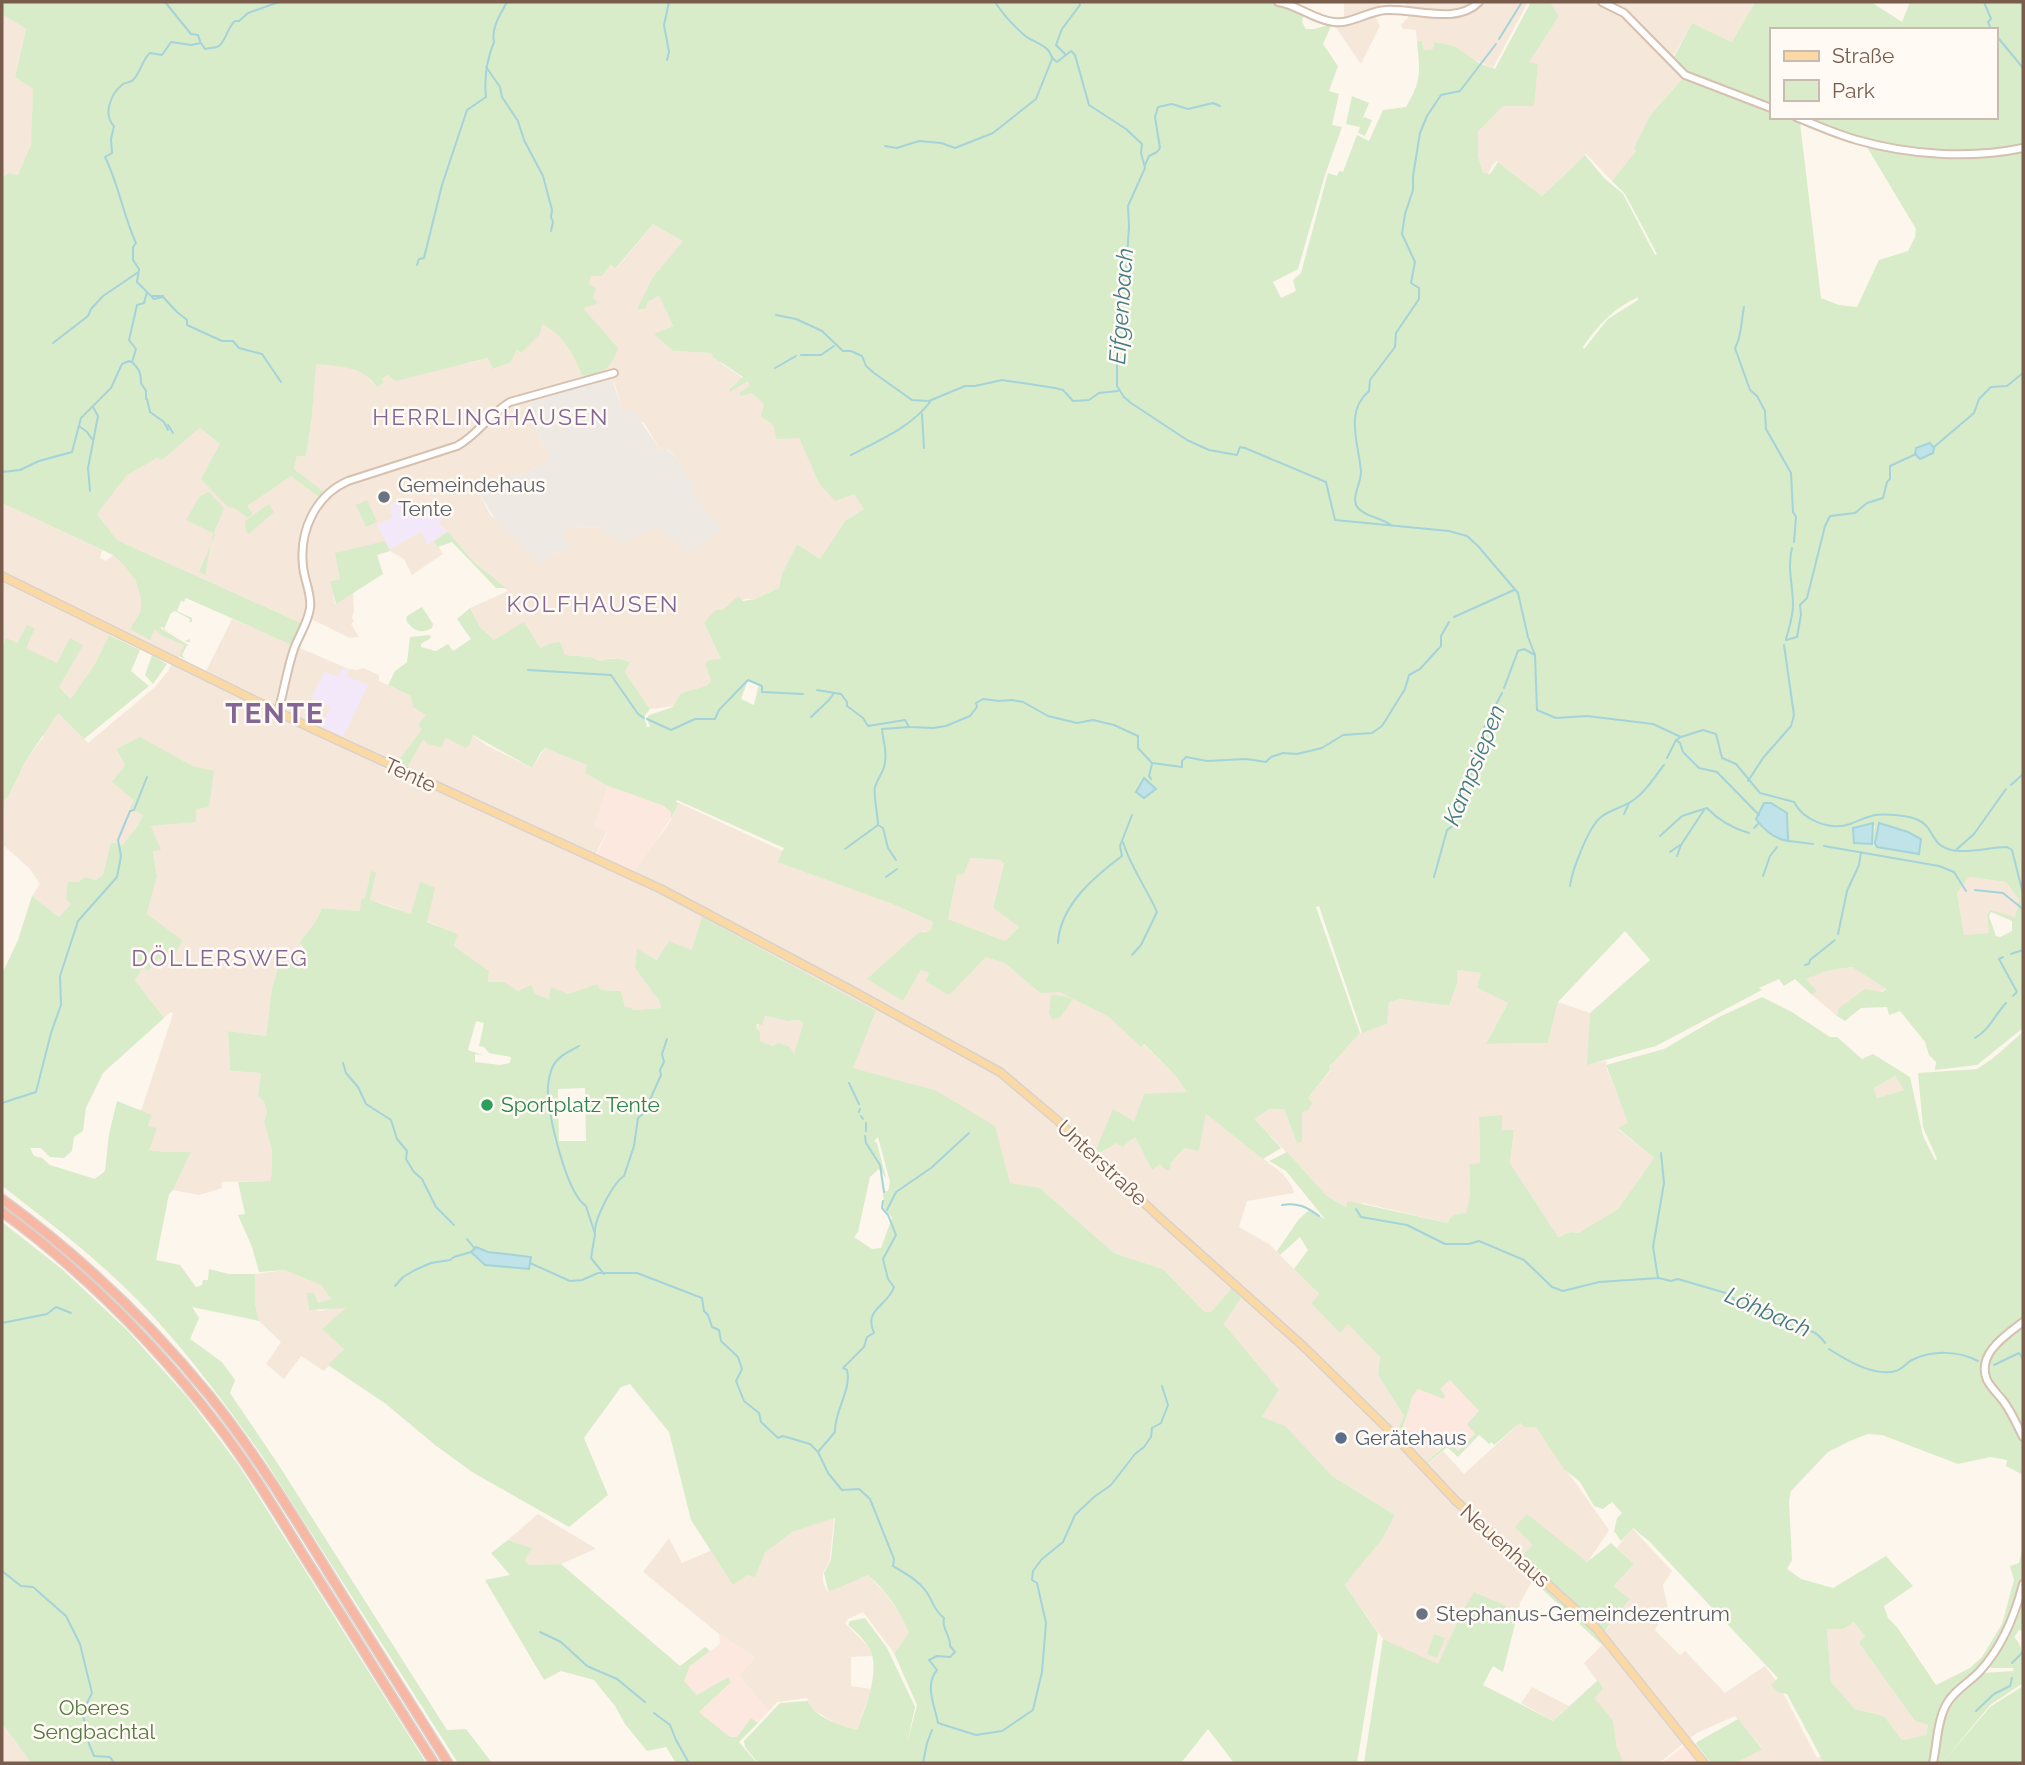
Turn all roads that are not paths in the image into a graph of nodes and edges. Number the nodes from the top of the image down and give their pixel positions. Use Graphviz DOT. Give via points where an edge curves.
graph roads {
  1 [pos="1278,2"];
  2 [pos="1479,2"];
  3 [pos="1602,2"];
  4 [pos="1770,108"];
  5 [pos="1801,119"];
  6 [pos="2023,148"];
  7 [pos="614,373"];
  8 [pos="2,576"];
  9 [pos="275,710"];
  10 [pos="819,973"];
  11 [pos="2,1199"];
  12 [pos="2,1212"];
  13 [pos="2023,1322"];
  14 [pos="1354,1396"];
  15 [pos="2023,1437"];
  16 [pos="2023,1584"];
  17 [pos="434,1763"];
  18 [pos="448,1763"];
  19 [pos="1704,1763"];
  20 [pos="1933,1763"];
  1 -- 2 [label="street" via="1335,22 1385,10 1455,14"];
  3 -- 4 [label="street" via="1624,13 1685,75"];
  5 -- 6 [label="street" via="1854,139 1900,149 1978,154"];
  7 -- 9 [label="street" via="510,402 457,446 348,481 329,492 314,511 303,547 310,599"];
  8 -- 9 [label="main road, Tente"];
  9 -- 10 [label="main road, Tente" via="654,886"];
  10 -- 14 [label="main road, Unterstraße" via="1010,1080"];
  11 -- 18 [label="highway" via="114,1292 209,1395 268,1476"];
  12 -- 17 [label="highway" via="122,1316 220,1429"];
  13 -- 15 [label="street" via="1994,1347 1985,1372"];
  14 -- 19 [label="main road, Neuenhaus" via="1456,1501 1596,1628"];
  16 -- 20 [label="street" via="2009,1625 1983,1667 1950,1698"];
}
